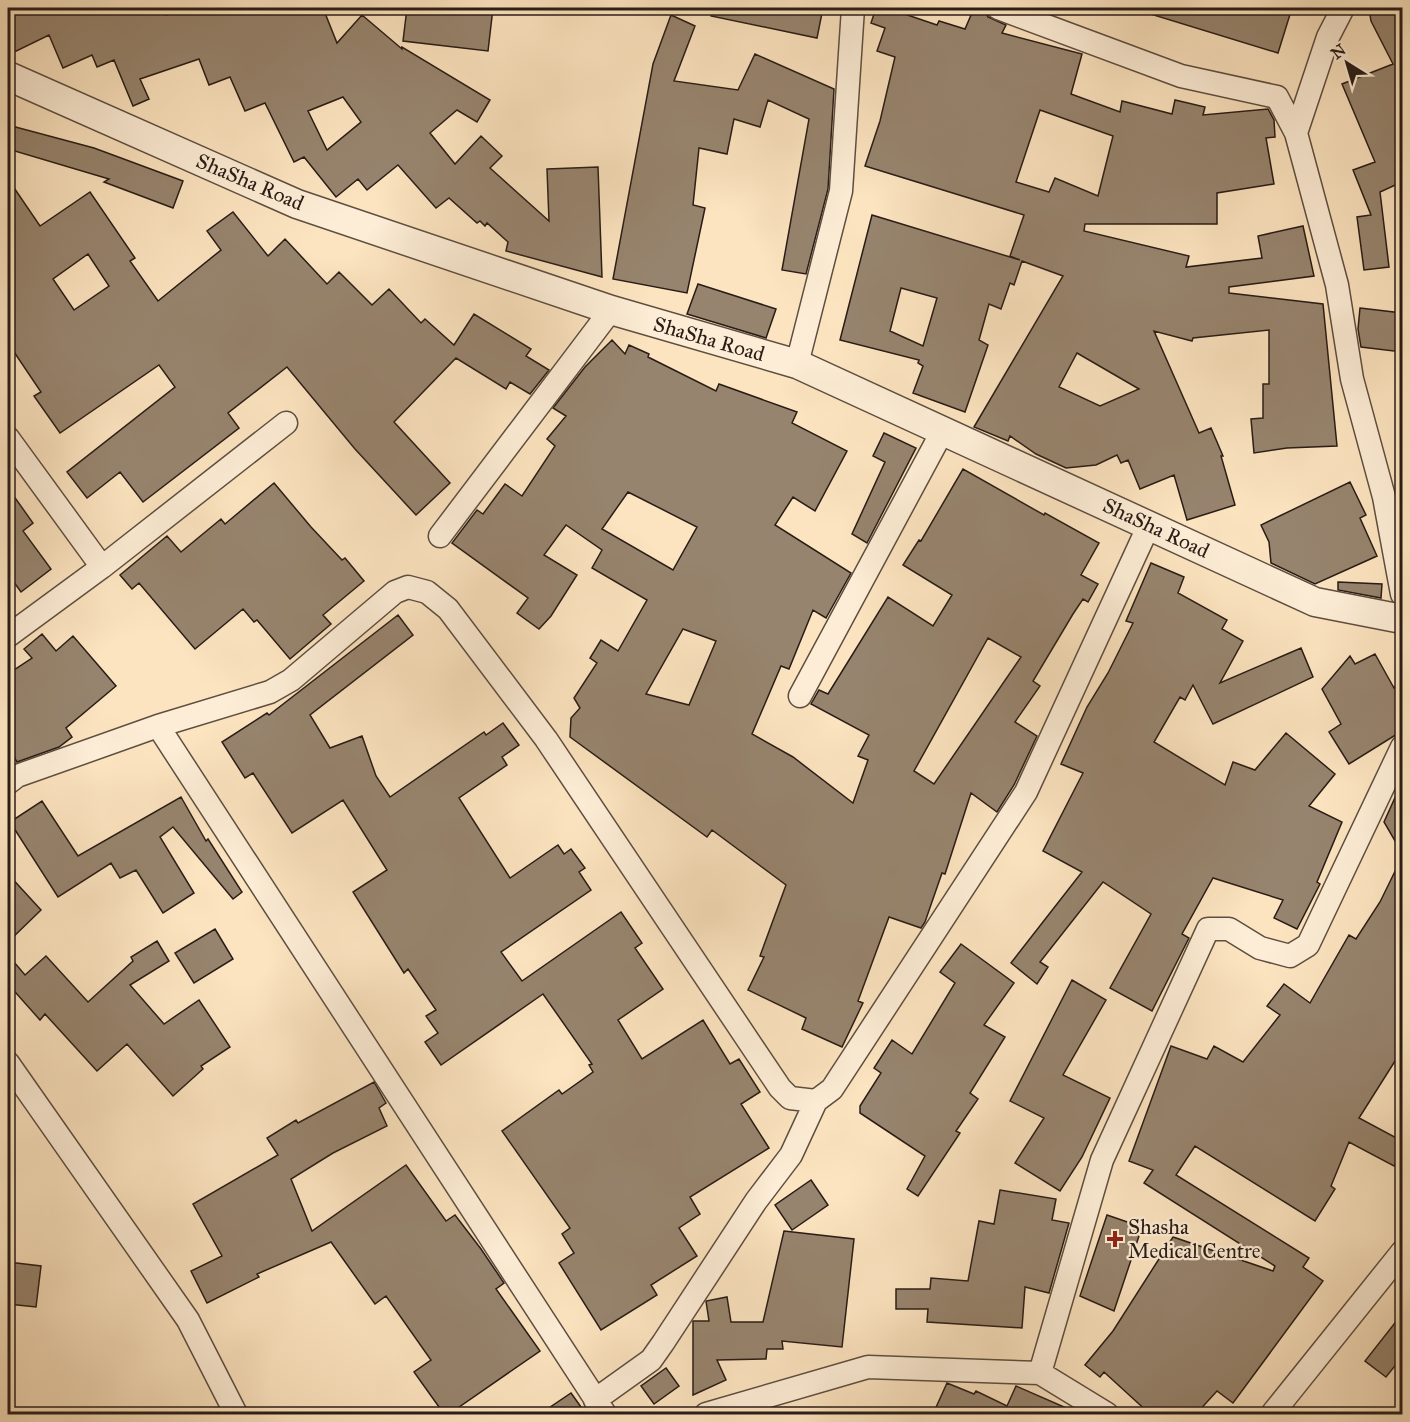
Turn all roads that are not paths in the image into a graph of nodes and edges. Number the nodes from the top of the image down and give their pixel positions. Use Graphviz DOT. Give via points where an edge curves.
graph roads {
  1 [pos="853,8"];
  2 [pos="998,8"];
  3 [pos="1342,8"];
  4 [pos="8,76"];
  5 [pos="1296,133"];
  6 [pos="611,310"];
  7 [pos="797,364"];
  8 [pos="286,423"];
  9 [pos="942,432"];
  10 [pos="8,438"];
  11 [pos="1149,525"];
  12 [pos="440,536"];
  13 [pos="102,567"];
  14 [pos="1402,594"];
  15 [pos="1402,619"];
  16 [pos="8,636"];
  17 [pos="800,696"];
  18 [pos="158,726"];
  19 [pos="1402,747"];
  20 [pos="8,783"];
  21 [pos="8,1063"];
  22 [pos="816,1101"];
  23 [pos="1401,1257"];
  24 [pos="1040,1373"];
  25 [pos="600,1407"];
  26 [pos="236,1414"];
  27 [pos="706,1414"];
  28 [pos="1107,1414"];
  29 [pos="1272,1414"];
  1 -- 7 [label="street" via="840,191"];
  2 -- 5 [label="street" via="1181,76 1277,97"];
  3 -- 5 [label="street" via="1328,37"];
  4 -- 6 [label="street, ShaSha Road" via="297,204"];
  5 -- 14 [label="street" via="1336,285 1352,379 1384,497"];
  6 -- 7 [label="street, ShaSha Road"];
  6 -- 12 [label="street"];
  7 -- 9 [label="street, ShaSha Road"];
  8 -- 13 [label="street"];
  9 -- 11 [label="street, ShaSha Road"];
  9 -- 17 [label="street"];
  10 -- 13 [label="street"];
  11 -- 15 [label="street, ShaSha Road" via="1315,602"];
  11 -- 22 [label="street" via="1026,792 832,1089"];
  13 -- 16 [label="street"];
  18 -- 20 [label="street" via="17,776"];
  18 -- 22 [label="street" via="270,692 291,680 395,592 408,587 427,592 447,609 546,739 780,1088 790,1098"];
  18 -- 25 [label="street"];
  19 -- 24 [label="street" via="1308,945 1290,956 1260,948 1229,929 1208,929 1102,1160"];
  21 -- 26 [label="street" via="188,1320"];
  22 -- 25 [label="street" via="791,1155 756,1200 651,1360"];
  23 -- 29 [label="street"];
  24 -- 27 [label="street" via="868,1367"];
  24 -- 28 [label="street"];
}
